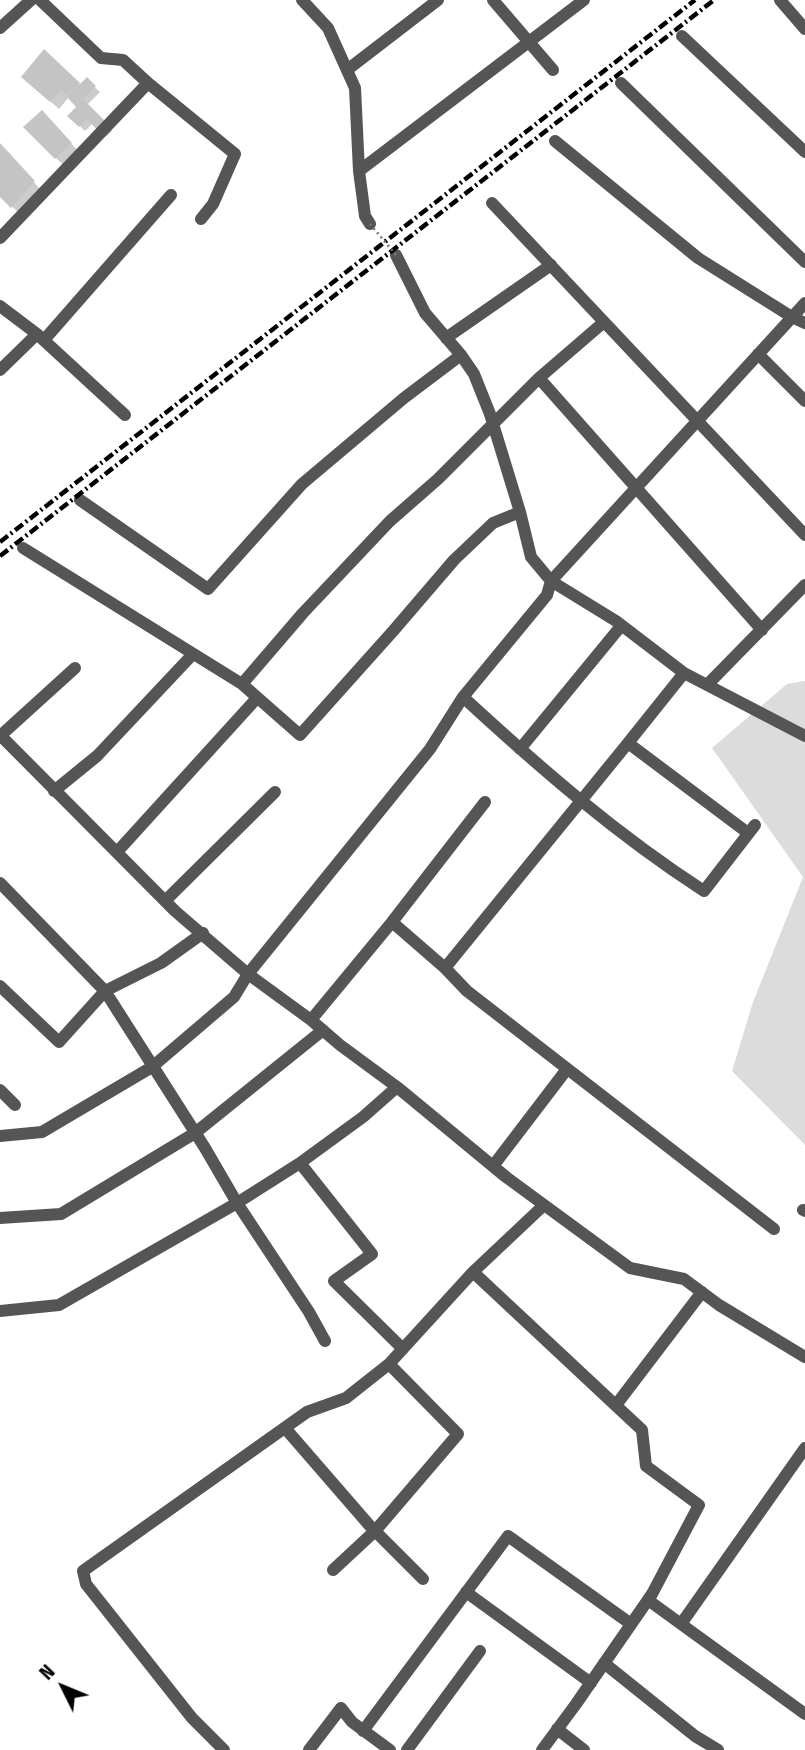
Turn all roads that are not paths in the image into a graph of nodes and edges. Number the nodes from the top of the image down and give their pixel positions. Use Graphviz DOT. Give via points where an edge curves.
graph roads {
  1 [pos="31,0"];
  2 [pos="40,0"];
  3 [pos="302,0"];
  4 [pos="438,0"];
  5 [pos="493,0"];
  6 [pos="584,0"];
  7 [pos="780,0"];
  8 [pos="0,28"];
  9 [pos="805,29"];
  10 [pos="682,36"];
  11 [pos="530,42"];
  12 [pos="346,70"];
  13 [pos="553,70"];
  14 [pos="148,83"];
  15 [pos="621,83"];
  16 [pos="555,141"];
  17 [pos="805,152"];
  18 [pos="359,171"];
  19 [pos="171,195"];
  20 [pos="492,203"];
  21 [pos="201,219"];
  22 [pos="5,223"];
  23 [pos="370,224"];
  24 [pos="0,238"];
  25 [pos="396,255"];
  26 [pos="805,262"];
  27 [pos="551,265"];
  28 [pos="805,303"];
  29 [pos="0,306"];
  30 [pos="792,317"];
  31 [pos="604,322"];
  32 [pos="805,323"];
  33 [pos="40,337"];
  34 [pos="446,338"];
  35 [pos="758,354"];
  36 [pos="461,355"];
  37 [pos="0,370"];
  38 [pos="539,378"];
  39 [pos="805,401"];
  40 [pos="125,415"];
  41 [pos="698,421"];
  42 [pos="493,425"];
  43 [pos="636,488"];
  44 [pos="80,500"];
  45 [pos="520,512"];
  46 [pos="805,535"];
  47 [pos="23,548"];
  48 [pos="551,581"];
  49 [pos="805,584"];
  50 [pos="621,626"];
  51 [pos="762,631"];
  52 [pos="192,654"];
  53 [pos="75,668"];
  54 [pos="684,673"];
  55 [pos="242,684"];
  56 [pos="707,685"];
  57 [pos="463,697"];
  58 [pos="257,698"];
  59 [pos="0,736"];
  60 [pos="805,736"];
  61 [pos="628,743"];
  62 [pos="520,749"];
  63 [pos="54,790"];
  64 [pos="275,792"];
  65 [pos="581,801"];
  66 [pos="485,802"];
  67 [pos="117,852"];
  68 [pos="0,883"];
  69 [pos="164,901"];
  70 [pos="392,922"];
  71 [pos="203,933"];
  72 [pos="445,968"];
  73 [pos="248,974"];
  74 [pos="0,986"];
  75 [pos="106,991"];
  76 [pos="312,1020"];
  77 [pos="323,1030"];
  78 [pos="152,1067"];
  79 [pos="567,1069"];
  80 [pos="397,1087"];
  81 [pos="0,1090"];
  82 [pos="15,1105"];
  83 [pos="195,1132"];
  84 [pos="0,1136"];
  85 [pos="300,1163"];
  86 [pos="493,1166"];
  87 [pos="237,1203"];
  88 [pos="543,1206"];
  89 [pos="0,1218"];
  90 [pos="774,1229"];
  91 [pos="473,1272"];
  92 [pos="702,1292"];
  93 [pos="0,1311"];
  94 [pos="805,1340"];
  95 [pos="325,1341"];
  96 [pos="403,1349"];
  97 [pos="801,1354"];
  98 [pos="389,1364"];
  99 [pos="616,1405"];
  100 [pos="285,1428"];
  101 [pos="805,1448"];
  102 [pos="375,1531"];
  103 [pos="333,1570"];
  104 [pos="423,1579"];
  105 [pos="466,1592"];
  106 [pos="648,1600"];
  107 [pos="631,1624"];
  108 [pos="681,1624"];
  109 [pos="480,1651"];
  110 [pos="604,1664"];
  111 [pos="591,1683"];
  112 [pos="805,1714"];
  113 [pos="557,1729"];
  114 [pos="363,1731"];
  115 [pos="224,1750"];
  116 [pos="309,1750"];
  117 [pos="390,1750"];
  118 [pos="407,1750"];
  119 [pos="542,1750"];
  120 [pos="584,1750"];
  121 [pos="718,1750"];
  1 -- 8 [label="street"];
  2 -- 14 [label="street" via="101,58 123,60"];
  3 -- 12 [label="street" via="328,28"];
  4 -- 12 [label="street"];
  5 -- 11 [label="street"];
  6 -- 11 [label="street"];
  7 -- 9 [label="street"];
  10 -- 17 [label="street"];
  11 -- 13 [label="street"];
  11 -- 18 [label="street"];
  12 -- 18 [label="street" via="355,88"];
  14 -- 21 [label="street" via="235,154 213,204"];
  14 -- 22 [label="street"];
  15 -- 26 [label="street"];
  16 -- 30 [label="street" via="698,258"];
  18 -- 23 [label="street"];
  19 -- 33 [label="street"];
  20 -- 27 [label="street"];
  22 -- 24 [label="street"];
  25 -- 34 [label="street" via="425,313"];
  27 -- 31 [label="street"];
  27 -- 34 [label="street"];
  28 -- 30 [label="street"];
  29 -- 33 [label="street"];
  30 -- 32 [label="street"];
  30 -- 35 [label="street"];
  31 -- 38 [label="street"];
  31 -- 41 [label="street"];
  33 -- 37 [label="street"];
  33 -- 40 [label="street"];
  34 -- 36 [label="street"];
  35 -- 39 [label="street"];
  35 -- 41 [label="street"];
  36 -- 42 [label="street" via="474,374"];
  36 -- 44 [label="street" via="302,484 208,589"];
  38 -- 42 [label="street"];
  38 -- 43 [label="street"];
  41 -- 43 [label="street"];
  41 -- 46 [label="street"];
  42 -- 45 [label="street"];
  42 -- 55 [label="street" via="390,521"];
  43 -- 48 [label="street"];
  43 -- 51 [label="street"];
  45 -- 48 [label="street" via="531,557"];
  45 -- 58 [label="street" via="494,523 454,560 300,735"];
  47 -- 52 [label="street"];
  48 -- 50 [label="street"];
  48 -- 57 [label="street" via="547,595"];
  49 -- 51 [label="street"];
  50 -- 54 [label="street"];
  50 -- 62 [label="street"];
  51 -- 56 [label="street"];
  52 -- 55 [label="street"];
  52 -- 63 [label="street" via="97,756"];
  53 -- 59 [label="street"];
  54 -- 56 [label="street"];
  54 -- 61 [label="street"];
  55 -- 58 [label="street"];
  56 -- 60 [label="street"];
  57 -- 62 [label="street"];
  57 -- 73 [label="street" via="430,749"];
  58 -- 67 [label="street"];
  59 -- 63 [label="street"];
  61 -- 65 [label="street"];
  61 -- 65 [label="street" via="752,829 704,891"];
  62 -- 65 [label="street"];
  63 -- 67 [label="street"];
  64 -- 69 [label="street"];
  65 -- 72 [label="street"];
  66 -- 70 [label="street"];
  67 -- 69 [label="street"];
  68 -- 75 [label="street"];
  69 -- 71 [label="street"];
  70 -- 72 [label="street"];
  70 -- 76 [label="street"];
  71 -- 73 [label="street"];
  71 -- 75 [label="street" via="161,963"];
  72 -- 79 [label="street" via="467,991"];
  73 -- 76 [label="street"];
  73 -- 78 [label="street" via="234,997"];
  74 -- 75 [label="street" via="59,1042"];
  75 -- 78 [label="street"];
  76 -- 77 [label="street"];
  77 -- 80 [label="street"];
  77 -- 83 [label="street"];
  78 -- 83 [label="street"];
  78 -- 84 [label="street" via="42,1132"];
  79 -- 86 [label="street"];
  79 -- 90 [label="street"];
  80 -- 85 [label="street"];
  80 -- 86 [label="street"];
  81 -- 82 [label="street"];
  83 -- 87 [label="street"];
  83 -- 89 [label="street" via="61,1214"];
  85 -- 87 [label="street"];
  85 -- 96 [label="street" via="372,1254 334,1281"];
  86 -- 88 [label="street"];
  87 -- 93 [label="street" via="59,1305"];
  87 -- 95 [label="street"];
  88 -- 91 [label="street"];
  88 -- 92 [label="street" via="630,1268 684,1279"];
  91 -- 96 [label="street"];
  91 -- 99 [label="street"];
  92 -- 97 [label="street"];
  92 -- 99 [label="street"];
  94 -- 97 [label="street"];
  96 -- 98 [label="street"];
  98 -- 100 [label="street" via="346,1398 307,1412"];
  98 -- 102 [label="street" via="458,1434"];
  99 -- 106 [label="street" via="642,1430 646,1466 699,1505"];
  100 -- 102 [label="street"];
  100 -- 115 [label="street" via="83,1571 86,1584 192,1717"];
  101 -- 108 [label="street"];
  102 -- 103 [label="street"];
  102 -- 104 [label="street"];
  105 -- 107 [label="street" via="508,1536"];
  105 -- 111 [label="street"];
  105 -- 114 [label="street"];
  106 -- 107 [label="street"];
  106 -- 108 [label="street"];
  107 -- 110 [label="street"];
  108 -- 112 [label="street"];
  109 -- 118 [label="street"];
  110 -- 111 [label="street"];
  110 -- 121 [label="street"];
  111 -- 113 [label="street"];
  113 -- 119 [label="street"];
  113 -- 120 [label="street"];
  114 -- 116 [label="street" via="341,1708"];
  114 -- 117 [label="street"];
}
